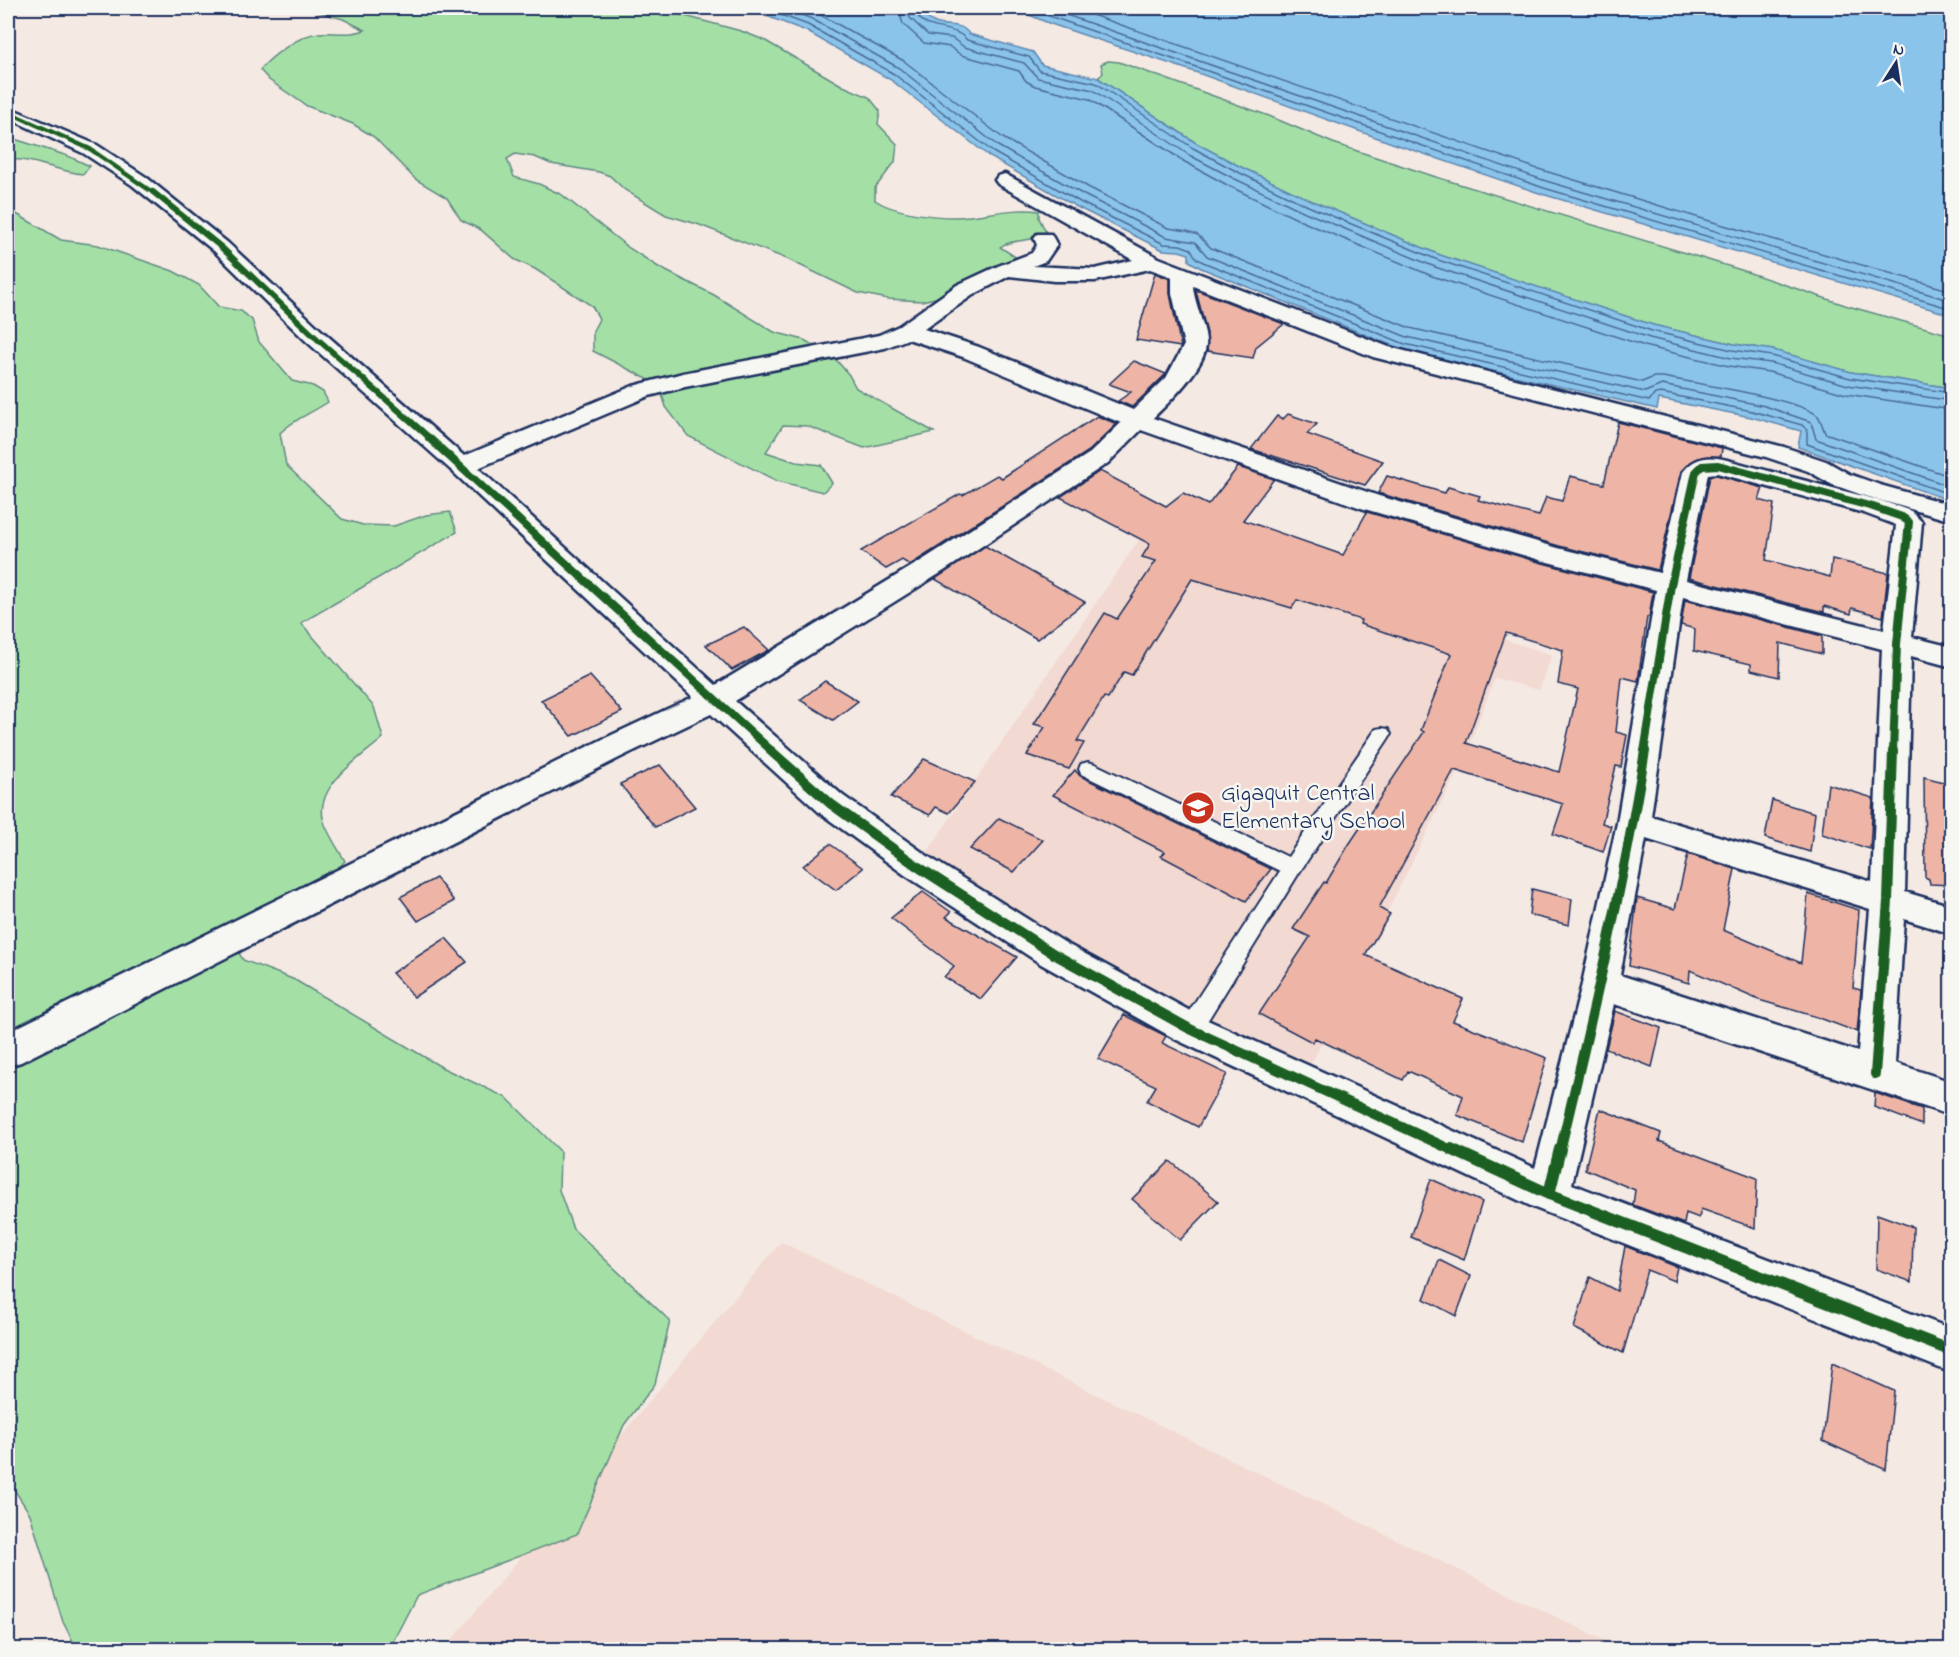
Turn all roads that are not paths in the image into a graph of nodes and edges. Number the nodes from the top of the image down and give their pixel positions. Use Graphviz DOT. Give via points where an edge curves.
graph roads {
  1 [pos="8,112"];
  2 [pos="1005,180"];
  3 [pos="1044,238"];
  4 [pos="1152,262"];
  5 [pos="1005,270"];
  6 [pos="1182,275"];
  7 [pos="907,331"];
  8 [pos="1138,421"];
  9 [pos="461,466"];
  10 [pos="1952,513"];
  11 [pos="1671,585"];
  12 [pos="1897,644"];
  13 [pos="1952,657"];
  14 [pos="714,700"];
  15 [pos="1382,734"];
  16 [pos="1088,769"];
  17 [pos="1633,823"];
  18 [pos="1292,868"];
  19 [pos="1888,901"];
  20 [pos="1952,920"];
  21 [pos="1600,984"];
  22 [pos="1190,1029"];
  23 [pos="8,1050"];
  24 [pos="1875,1074"];
  25 [pos="1952,1099"];
  26 [pos="1550,1194"];
  27 [pos="1952,1351"];
  1 -- 9 [label="street" via="90,149 139,181 221,247 314,336"];
  2 -- 4 [label="street"];
  3 -- 5 [label="street" via="1047,245 1039,257"];
  4 -- 5 [label="street" via="1095,275"];
  4 -- 6 [label="street"];
  5 -- 7 [label="street" via="965,290"];
  6 -- 8 [label="street" via="1195,345 1175,382"];
  6 -- 10 [label="street" via="1381,352 1775,452 1863,488"];
  7 -- 8 [label="street" via="971,352"];
  7 -- 9 [label="street" via="853,349 641,391"];
  8 -- 11 [label="street" via="1370,502"];
  8 -- 14 [label="street" via="1099,458 927,570"];
  9 -- 14 [label="street"];
  11 -- 12 [label="street"];
  11 -- 12 [label="street" via="1696,472 1702,466 1718,465 1907,519 1910,524"];
  11 -- 17 [label="street"];
  12 -- 13 [label="street"];
  12 -- 19 [label="street"];
  14 -- 22 [label="street" via="831,804 917,866 1054,954"];
  14 -- 23 [label="street"];
  15 -- 18 [label="lane"];
  16 -- 18 [label="lane"];
  17 -- 19 [label="street"];
  17 -- 21 [label="street"];
  18 -- 22 [label="lane"];
  19 -- 20 [label="street"];
  19 -- 24 [label="street"];
  21 -- 24 [label="street"];
  21 -- 26 [label="street"];
  22 -- 26 [label="street"];
  24 -- 25 [label="street"];
  26 -- 27 [label="street"];
}
